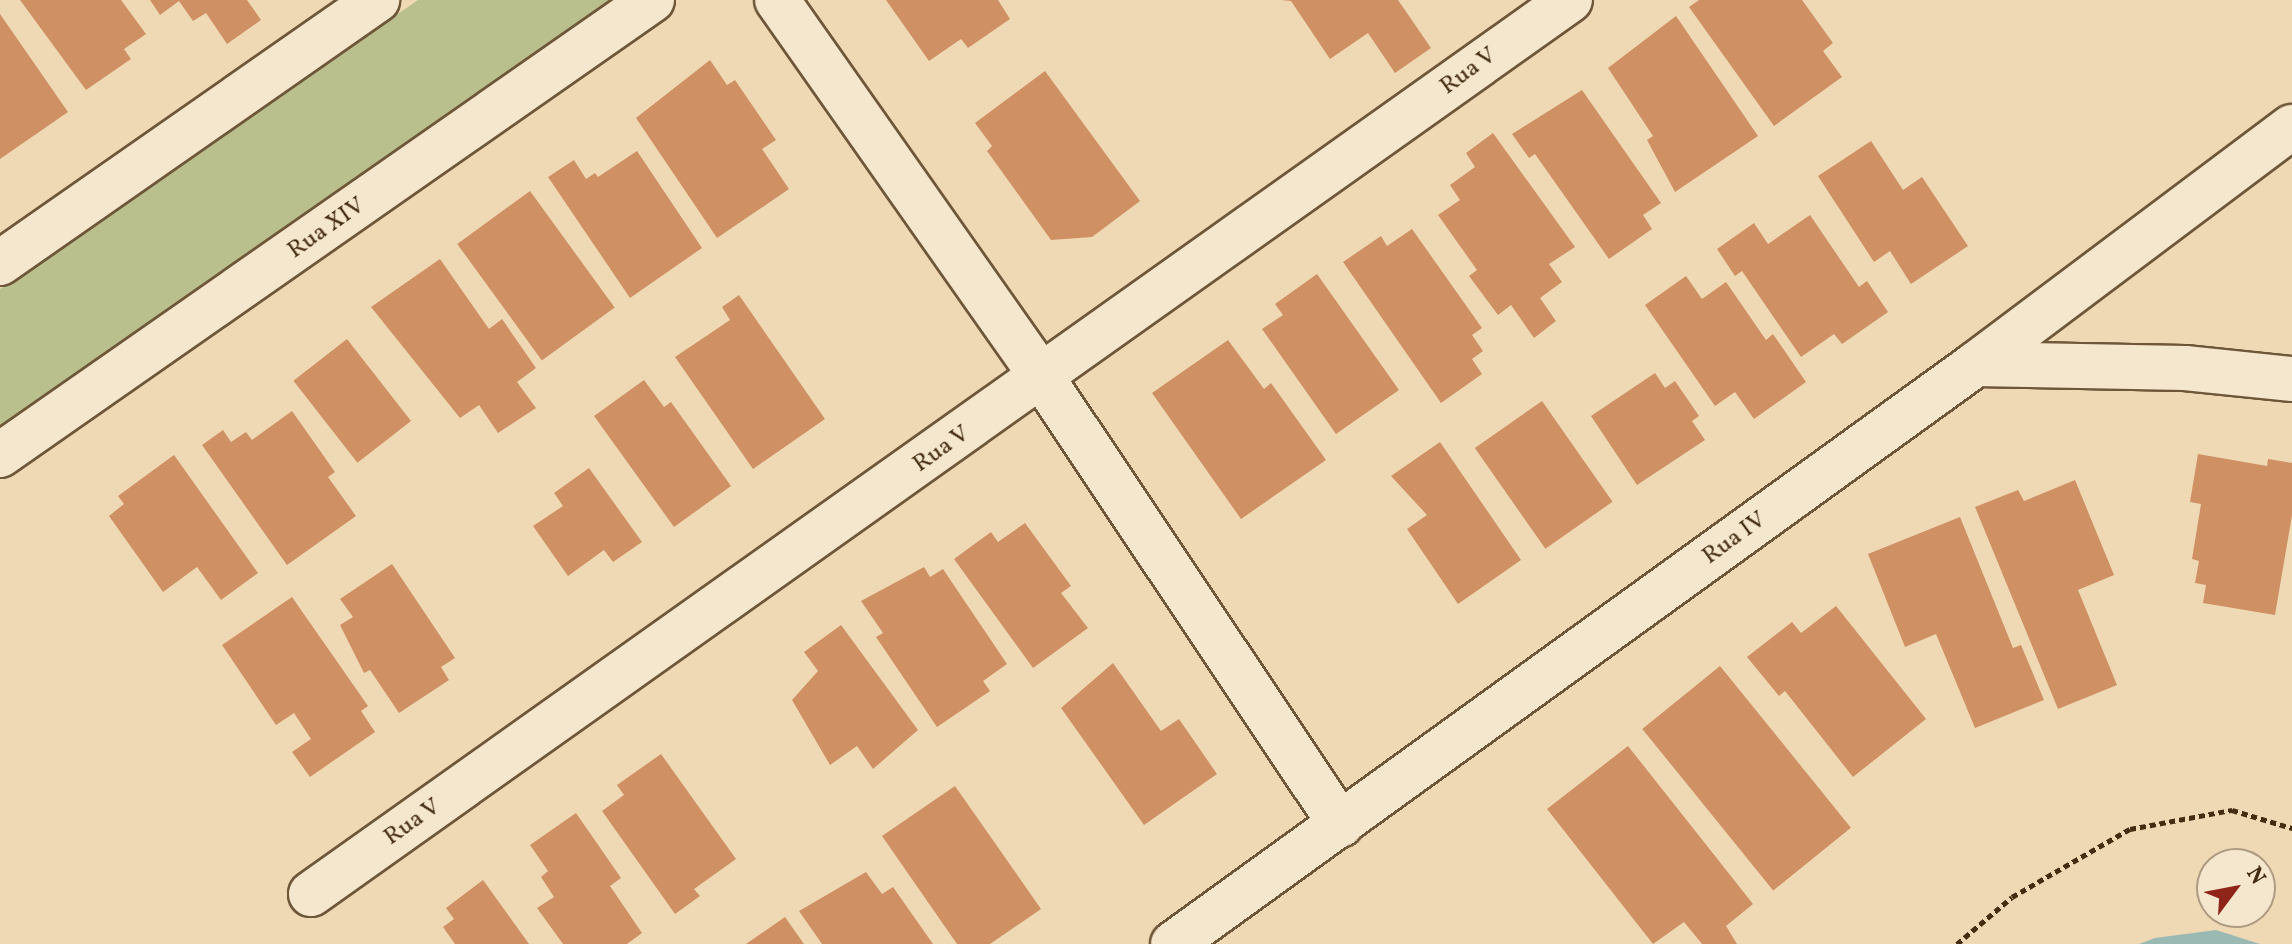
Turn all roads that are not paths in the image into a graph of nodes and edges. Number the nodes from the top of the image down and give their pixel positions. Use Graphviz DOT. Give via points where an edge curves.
graph roads {
  1 [pos="377,0"];
  2 [pos="652,0"];
  3 [pos="777,0"];
  4 [pos="1570,0"];
  5 [pos="2292,127"];
  6 [pos="0,263"];
  7 [pos="1976,364"];
  8 [pos="1043,379"];
  9 [pos="2292,379"];
  10 [pos="0,455"];
  11 [pos="1341,825"];
  12 [pos="311,894"];
  13 [pos="1173,944"];
  1 -- 6 [label="street"];
  2 -- 10 [label="street, Rua XIV"];
  3 -- 8 [label="street"];
  4 -- 8 [label="street, Rua V"];
  5 -- 7 [label="street, Rua IV"];
  7 -- 9 [label="street" via="2185,368"];
  7 -- 11 [label="street, Rua IV"];
  8 -- 11 [label="street"];
  8 -- 12 [label="street, Rua V"];
  11 -- 13 [label="street, Rua IV"];
}
